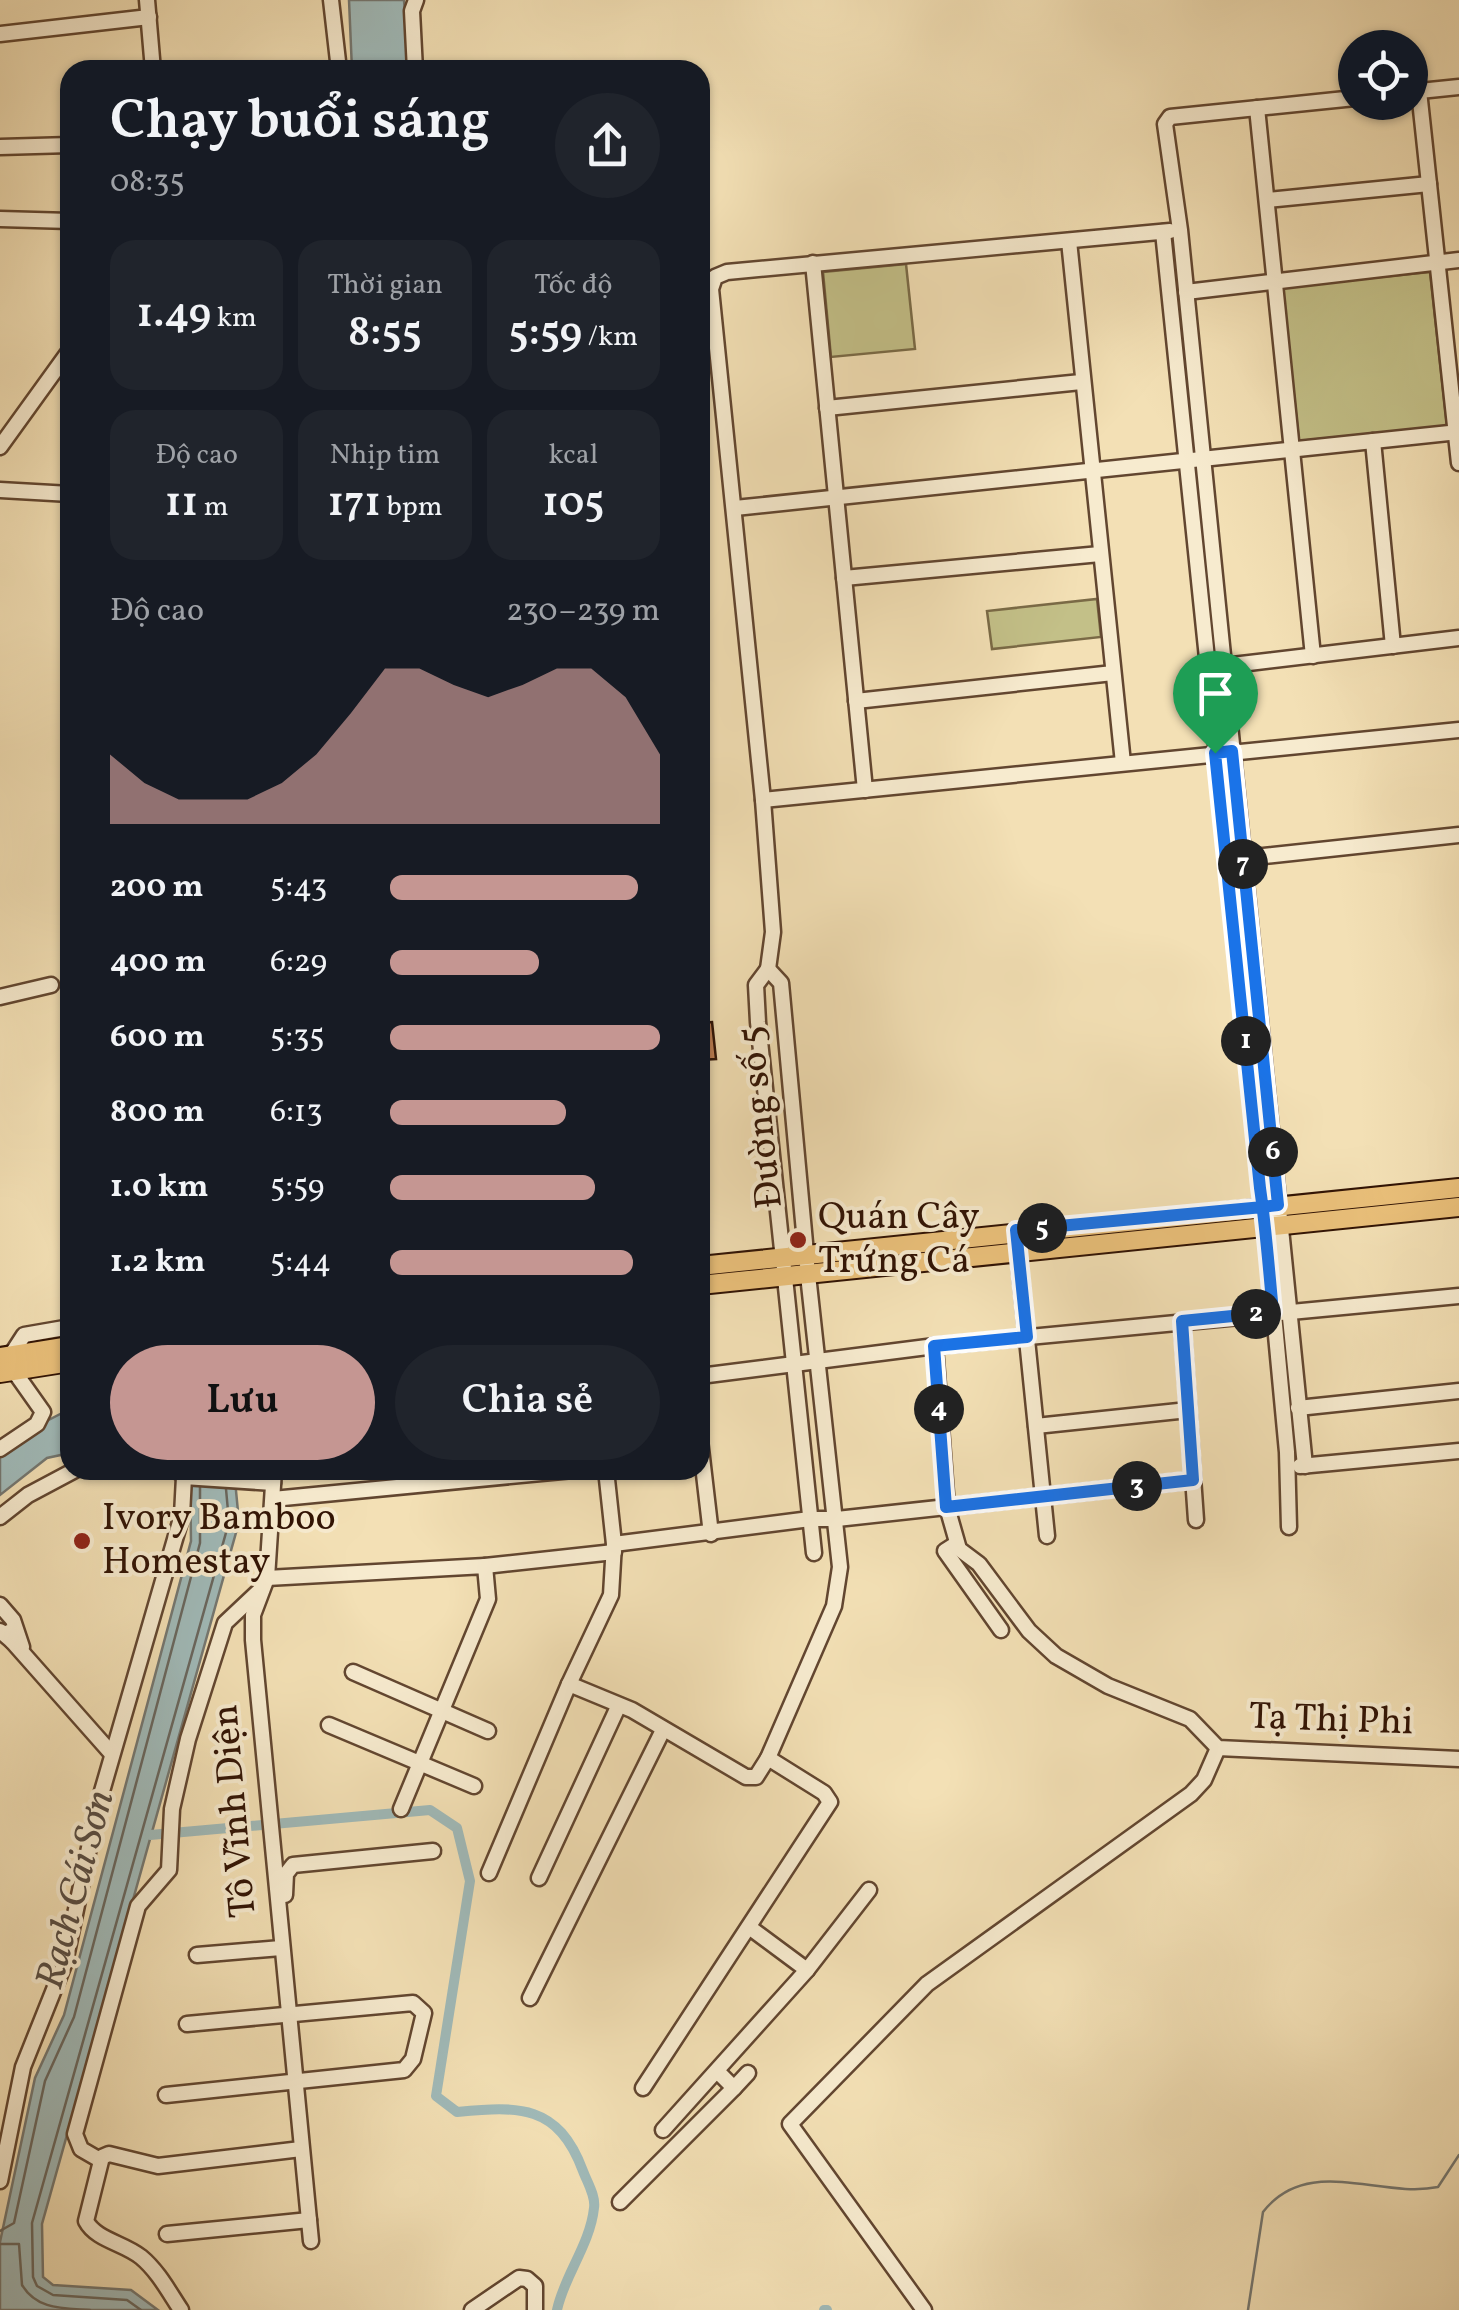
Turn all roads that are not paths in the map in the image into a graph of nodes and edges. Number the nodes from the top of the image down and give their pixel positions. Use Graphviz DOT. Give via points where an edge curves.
graph roads {
  1 [pos="147,0"];
  2 [pos="331,0"];
  3 [pos="416,0"];
  4 [pos="149,17"];
  5 [pos="0,34"];
  6 [pos="153,60"];
  7 [pos="338,60"];
  8 [pos="414,60"];
  9 [pos="1459,87"];
  10 [pos="1428,90"];
  11 [pos="1338,100"];
  12 [pos="1258,108"];
  13 [pos="1419,120"];
  14 [pos="60,144"];
  15 [pos="0,147"];
  16 [pos="1429,184"];
  17 [pos="1267,200"];
  18 [pos="0,219"];
  19 [pos="60,221"];
  20 [pos="1180,230"];
  21 [pos="1163,232"];
  22 [pos="1068,240"];
  23 [pos="1459,260"];
  24 [pos="1438,262"];
  25 [pos="813,263"];
  26 [pos="1275,282"];
  27 [pos="1186,292"];
  28 [pos="60,364"];
  29 [pos="1082,382"];
  30 [pos="828,408"];
  31 [pos="1457,432"];
  32 [pos="1373,441"];
  33 [pos="0,447"];
  34 [pos="1292,450"];
  35 [pos="1194,460"];
  36 [pos="1459,463"];
  37 [pos="1090,471"];
  38 [pos="0,490"];
  39 [pos="60,493"];
  40 [pos="836,498"];
  41 [pos="735,508"];
  42 [pos="1100,554"];
  43 [pos="844,578"];
  44 [pos="1459,638"];
  45 [pos="1393,646"];
  46 [pos="1313,656"];
  47 [pos="1224,666"];
  48 [pos="1113,673"];
  49 [pos="856,700"];
  50 [pos="1459,730"];
  51 [pos="1232,751"];
  52 [pos="1215,753"];
  53 [pos="1122,762"];
  54 [pos="866,790"];
  55 [pos="764,800"];
  56 [pos="1459,834"];
  57 [pos="1235,859"];
  58 [pos="768,969"];
  59 [pos="51,985"];
  60 [pos="0,997"];
  61 [pos="1459,1188"];
  62 [pos="1270,1206"];
  63 [pos="1459,1207"];
  64 [pos="1273,1228"];
  65 [pos="1016,1230"];
  66 [pos="1018,1251"];
  67 [pos="808,1254"];
  68 [pos="783,1257"];
  69 [pos="710,1265"];
  70 [pos="808,1275"];
  71 [pos="784,1278"];
  72 [pos="710,1284"];
  73 [pos="1459,1296"];
  74 [pos="1281,1311"];
  75 [pos="1182,1321"];
  76 [pos="60,1330"];
  77 [pos="1027,1337"];
  78 [pos="934,1346"];
  79 [pos="60,1351"];
  80 [pos="45,1358"];
  81 [pos="60,1360"];
  82 [pos="818,1360"];
  83 [pos="795,1362"];
  84 [pos="6,1364"];
  85 [pos="710,1375"];
  86 [pos="1459,1391"];
  87 [pos="1298,1408"];
  88 [pos="1188,1410"];
  89 [pos="1036,1426"];
  90 [pos="0,1448"];
  91 [pos="1459,1451"];
  92 [pos="1305,1466"];
  93 [pos="1288,1467"];
  94 [pos="60,1478"];
  95 [pos="185,1480"];
  96 [pos="269,1480"];
  97 [pos="469,1480"];
  98 [pos="607,1480"];
  99 [pos="705,1480"];
  100 [pos="1193,1480"];
  101 [pos="1043,1497"];
  102 [pos="272,1499"];
  103 [pos="946,1507"];
  104 [pos="0,1517"];
  105 [pos="810,1519"];
  106 [pos="837,1519"];
  107 [pos="1196,1520"];
  108 [pos="1289,1527"];
  109 [pos="711,1534"];
  110 [pos="1047,1536"];
  111 [pos="956,1544"];
  112 [pos="614,1548"];
  113 [pos="814,1553"];
  114 [pos="485,1566"];
  115 [pos="263,1585"];
  116 [pos="0,1606"];
  117 [pos="0,1619"];
  118 [pos="1001,1630"];
  119 [pos="4,1638"];
  120 [pos="26,1657"];
  121 [pos="353,1672"];
  122 [pos="568,1684"];
  123 [pos="618,1707"];
  124 [pos="442,1712"];
  125 [pos="329,1726"];
  126 [pos="662,1730"];
  127 [pos="488,1731"];
  128 [pos="1218,1748"];
  129 [pos="112,1754"];
  130 [pos="768,1758"];
  131 [pos="1459,1759"];
  132 [pos="421,1762"];
  133 [pos="474,1786"];
  134 [pos="401,1809"];
  135 [pos="433,1851"];
  136 [pos="489,1873"];
  137 [pos="539,1878"];
  138 [pos="868,1890"];
  139 [pos="279,1924"];
  140 [pos="749,1928"];
  141 [pos="281,1948"];
  142 [pos="197,1955"];
  143 [pos="807,1970"];
  144 [pos="530,1998"];
  145 [pos="288,2013"];
  146 [pos="187,2024"];
  147 [pos="716,2070"];
  148 [pos="748,2073"];
  149 [pos="294,2080"];
  150 [pos="644,2088"];
  151 [pos="734,2088"];
  152 [pos="166,2095"];
  153 [pos="663,2130"];
  154 [pos="302,2149"];
  155 [pos="100,2160"];
  156 [pos="0,2181"];
  157 [pos="620,2202"];
  158 [pos="309,2220"];
  159 [pos="167,2234"];
  160 [pos="312,2242"];
  161 [pos="182,2310"];
  162 [pos="472,2310"];
  163 [pos="535,2310"];
  164 [pos="924,2310"];
  1 -- 4 [label="street"];
  2 -- 7 [label="street"];
  3 -- 8 [label="street"];
  4 -- 5 [label="street"];
  4 -- 6 [label="street"];
  9 -- 10 [label="street"];
  11 -- 12 [label="street"];
  12 -- 17 [label="street"];
  12 -- 20 [label="street" via="1170,116 1165,124"];
  13 -- 16 [label="street"];
  14 -- 15 [label="street"];
  16 -- 17 [label="street"];
  16 -- 24 [label="street"];
  17 -- 26 [label="street"];
  18 -- 19 [label="street"];
  20 -- 21 [label="street"];
  20 -- 27 [label="street"];
  21 -- 22 [label="street"];
  21 -- 35 [label="street"];
  22 -- 25 [label="street"];
  22 -- 29 [label="street"];
  23 -- 24 [label="street"];
  24 -- 26 [label="street"];
  24 -- 31 [label="street"];
  25 -- 30 [label="street"];
  25 -- 41 [label="street" via="727,272 715,277 711,289"];
  26 -- 27 [label="street"];
  26 -- 34 [label="street"];
  27 -- 35 [label="street"];
  28 -- 33 [label="street"];
  29 -- 30 [label="street"];
  29 -- 37 [label="street"];
  30 -- 40 [label="street"];
  31 -- 32 [label="street"];
  31 -- 36 [label="street"];
  32 -- 34 [label="street"];
  32 -- 45 [label="street"];
  34 -- 35 [label="street"];
  34 -- 46 [label="street"];
  35 -- 37 [label="street"];
  35 -- 47 [label="street"];
  35 -- 52 [label="street"];
  37 -- 40 [label="street"];
  37 -- 42 [label="street"];
  38 -- 39 [label="street"];
  40 -- 41 [label="street"];
  40 -- 43 [label="street"];
  41 -- 55 [label="street"];
  42 -- 43 [label="street"];
  42 -- 48 [label="street"];
  43 -- 49 [label="street"];
  44 -- 45 [label="street"];
  45 -- 46 [label="street"];
  46 -- 47 [label="street"];
  47 -- 51 [label="street"];
  48 -- 49 [label="street"];
  48 -- 53 [label="street"];
  49 -- 54 [label="street"];
  50 -- 51 [label="street"];
  51 -- 52 [label="street"];
  51 -- 57 [label="street"];
  52 -- 53 [label="street"];
  52 -- 57 [label="street"];
  53 -- 54 [label="street"];
  54 -- 55 [label="street"];
  55 -- 58 [label="street" via="773,932"];
  56 -- 57 [label="street"];
  57 -- 62 [label="street"];
  58 -- 67 [label="street, Đường số 5" via="781,983"];
  58 -- 68 [label="street, Đường số 5" via="756,985"];
  59 -- 60 [label="street"];
  61 -- 62 [label="main road"];
  62 -- 64 [label="street"];
  62 -- 65 [label="main road"];
  63 -- 64 [label="main road"];
  64 -- 66 [label="main road"];
  64 -- 74 [label="street"];
  65 -- 66 [label="main road"];
  65 -- 67 [label="main road"];
  66 -- 70 [label="main road"];
  66 -- 77 [label="street"];
  67 -- 68 [label="main road"];
  67 -- 70 [label="street, Đường số 5"];
  68 -- 69 [label="main road"];
  68 -- 71 [label="street, Đường số 5"];
  70 -- 71 [label="main road"];
  70 -- 82 [label="street, Đường số 5"];
  71 -- 72 [label="main road"];
  71 -- 83 [label="street, Đường số 5"];
  73 -- 74 [label="street"];
  74 -- 75 [label="street"];
  74 -- 87 [label="street"];
  74 -- 93 [label="street"];
  75 -- 77 [label="street"];
  75 -- 88 [label="street"];
  76 -- 84 [label="street" via="24,1335"];
  77 -- 78 [label="street"];
  77 -- 89 [label="street"];
  78 -- 82 [label="street"];
  78 -- 103 [label="street, Tạ Thị Phi"];
  79 -- 80 [label="main road"];
  80 -- 81 [label="main road"];
  80 -- 84 [label="main road"];
  82 -- 83 [label="street"];
  82 -- 106 [label="street, Đường số 5"];
  83 -- 85 [label="street"];
  83 -- 105 [label="street, Đường số 5"];
  84 -- 90 [label="street" via="43,1412 37,1424"];
  86 -- 87 [label="street"];
  87 -- 92 [label="street"];
  88 -- 89 [label="street"];
  88 -- 100 [label="street"];
  89 -- 101 [label="street"];
  91 -- 92 [label="street"];
  92 -- 93 [label="street"];
  93 -- 108 [label="street"];
  94 -- 104 [label="street"];
  95 -- 129 [label="street" via="182,1514"];
  96 -- 102 [label="street, Tô Vĩnh Diện"];
  97 -- 102 [label="street"];
  98 -- 112 [label="street"];
  99 -- 109 [label="street"];
  100 -- 101 [label="street"];
  100 -- 107 [label="street"];
  101 -- 103 [label="street"];
  101 -- 110 [label="street"];
  102 -- 115 [label="street, Tô Vĩnh Diện"];
  103 -- 106 [label="street"];
  103 -- 111 [label="street, Tạ Thị Phi"];
  105 -- 106 [label="street"];
  105 -- 109 [label="street"];
  105 -- 113 [label="street, Đường số 5"];
  106 -- 130 [label="street, Đường số 5" via="834,1606"];
  109 -- 112 [label="street"];
  111 -- 118 [label="street" via="945,1551"];
  111 -- 128 [label="street, Tạ Thị Phi" via="1056,1656 1190,1720"];
  112 -- 114 [label="street"];
  112 -- 122 [label="street" via="610,1602"];
  114 -- 115 [label="street"];
  114 -- 124 [label="street" via="488,1599"];
  115 -- 139 [label="street, Tô Vĩnh Diện" via="253,1640"];
  115 -- 155 [label="street" via="225,1623 188,1739 168,1870 138,1906 75,2134 81,2148"];
  116 -- 120 [label="street" via="13,1620"];
  117 -- 119 [label="street"];
  119 -- 120 [label="street"];
  120 -- 129 [label="street"];
  121 -- 124 [label="street"];
  122 -- 123 [label="street"];
  122 -- 136 [label="street"];
  123 -- 126 [label="street"];
  123 -- 137 [label="street"];
  124 -- 127 [label="street"];
  124 -- 132 [label="street"];
  125 -- 132 [label="street"];
  126 -- 130 [label="street" via="746,1777 756,1776"];
  126 -- 144 [label="street"];
  128 -- 131 [label="street, Tạ Thị Phi"];
  128 -- 164 [label="street" via="1192,1794 927,1984 790,2124"];
  129 -- 156 [label="street" via="65,1962 23,2067"];
  130 -- 140 [label="street" via="830,1802"];
  132 -- 133 [label="street"];
  132 -- 134 [label="street"];
  135 -- 139 [label="street" via="290,1867"];
  138 -- 143 [label="street"];
  139 -- 141 [label="street, Tô Vĩnh Diện"];
  140 -- 143 [label="street"];
  140 -- 150 [label="street"];
  141 -- 142 [label="street"];
  141 -- 145 [label="street, Tô Vĩnh Diện"];
  143 -- 147 [label="street"];
  145 -- 146 [label="street"];
  145 -- 149 [label="street, Tô Vĩnh Diện"];
  145 -- 149 [label="street" via="413,2004 424,2013 407,2068"];
  147 -- 151 [label="street"];
  147 -- 153 [label="street"];
  148 -- 151 [label="street"];
  149 -- 152 [label="street"];
  149 -- 154 [label="street, Tô Vĩnh Diện"];
  151 -- 157 [label="street"];
  154 -- 155 [label="street" via="158,2166 109,2154"];
  154 -- 158 [label="street, Tô Vĩnh Diện"];
  155 -- 161 [label="street" via="86,2221 140,2256"];
  158 -- 159 [label="street"];
  158 -- 160 [label="street, Tô Vĩnh Diện"];
  162 -- 163 [label="street" via="519,2278 535,2286"];
}
